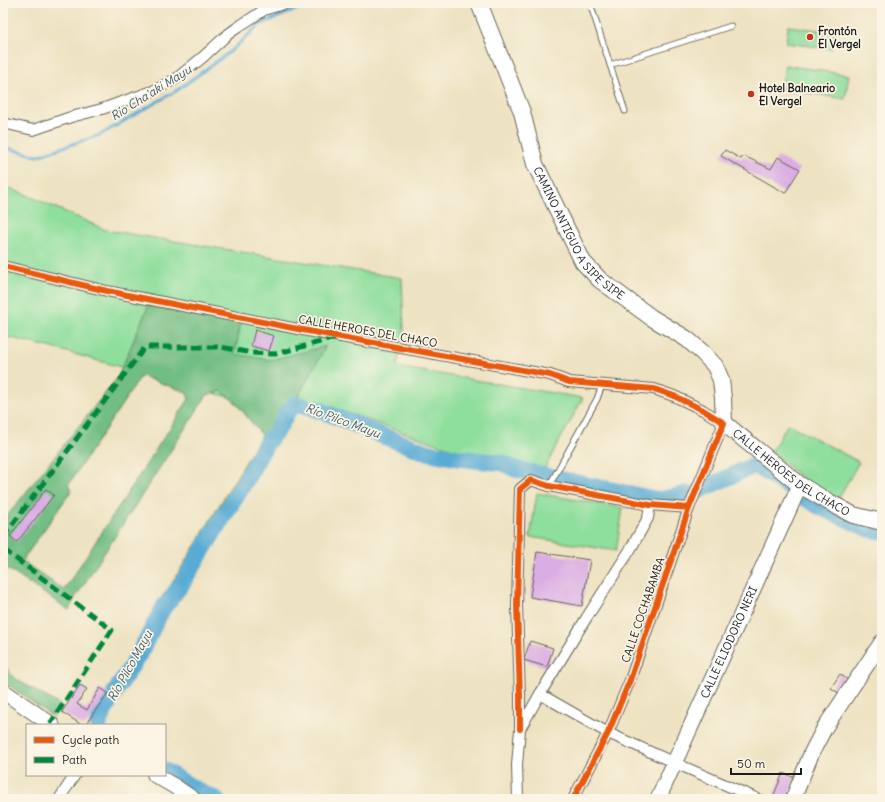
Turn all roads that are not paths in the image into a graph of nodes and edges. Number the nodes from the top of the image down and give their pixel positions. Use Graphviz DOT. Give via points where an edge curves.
graph roads {
  1 [pos="286,3"];
  2 [pos="479,3"];
  3 [pos="590,3"];
  4 [pos="731,26"];
  5 [pos="610,65"];
  6 [pos="625,111"];
  7 [pos="3,123"];
  8 [pos="3,266"];
  9 [pos="602,385"];
  10 [pos="724,424"];
  11 [pos="800,485"];
  12 [pos="549,486"];
  13 [pos="650,505"];
  14 [pos="689,508"];
  15 [pos="882,522"];
  16 [pos="882,642"];
  17 [pos="3,691"];
  18 [pos="540,694"];
  19 [pos="51,724"];
  20 [pos="520,729"];
  21 [pos="608,733"];
  22 [pos="674,763"];
  23 [pos="74,776"];
  24 [pos="157,776"];
  25 [pos="59,799"];
  26 [pos="193,799"];
  27 [pos="518,799"];
  28 [pos="573,799"];
  29 [pos="658,799"];
  30 [pos="758,799"];
  31 [pos="793,799"];
  1 -- 7 [label="street" via="264,10 227,35 177,78 153,91 33,130"];
  2 -- 10 [label="main road, CAMINO ANTIGUO A SIPE SIPE" via="522,112 535,164 583,262 600,280 652,318 687,339 715,366 721,380"];
  3 -- 5 [label="lane"];
  4 -- 5 [label="lane"];
  5 -- 6 [label="lane"];
  8 -- 9 [label="street, CALLE HEROES DEL CHACO" via="107,291 292,328 550,375 568,382"];
  9 -- 10 [label="street, CALLE HEROES DEL CHACO" via="654,389 703,410"];
  9 -- 12 [label="lane" via="597,400"];
  10 -- 11 [label="main road, CALLE HEROES DEL CHACO"];
  10 -- 14 [label="street, CALLE COCHABAMBA"];
  11 -- 15 [label="main road, CALLE HEROES DEL CHACO" via="853,514"];
  11 -- 22 [label="street, CALLE ELIODORO NERI"];
  12 -- 13 [label="street"];
  12 -- 20 [label="street" via="532,480 520,489 517,606"];
  13 -- 14 [label="street"];
  13 -- 18 [label="street" via="648,518 630,550"];
  14 -- 21 [label="street, CALLE COCHABAMBA" via="630,680"];
  16 -- 31 [label="street" via="825,727"];
  17 -- 19 [label="street"];
  18 -- 20 [label="street"];
  18 -- 21 [label="street"];
  20 -- 27 [label="street"];
  21 -- 22 [label="street"];
  21 -- 28 [label="street, CALLE COCHABAMBA"];
  22 -- 29 [label="street, CALLE ELIODORO NERI"];
  22 -- 30 [label="street"];
  23 -- 25 [label="street"];
  24 -- 26 [label="street"];
}
